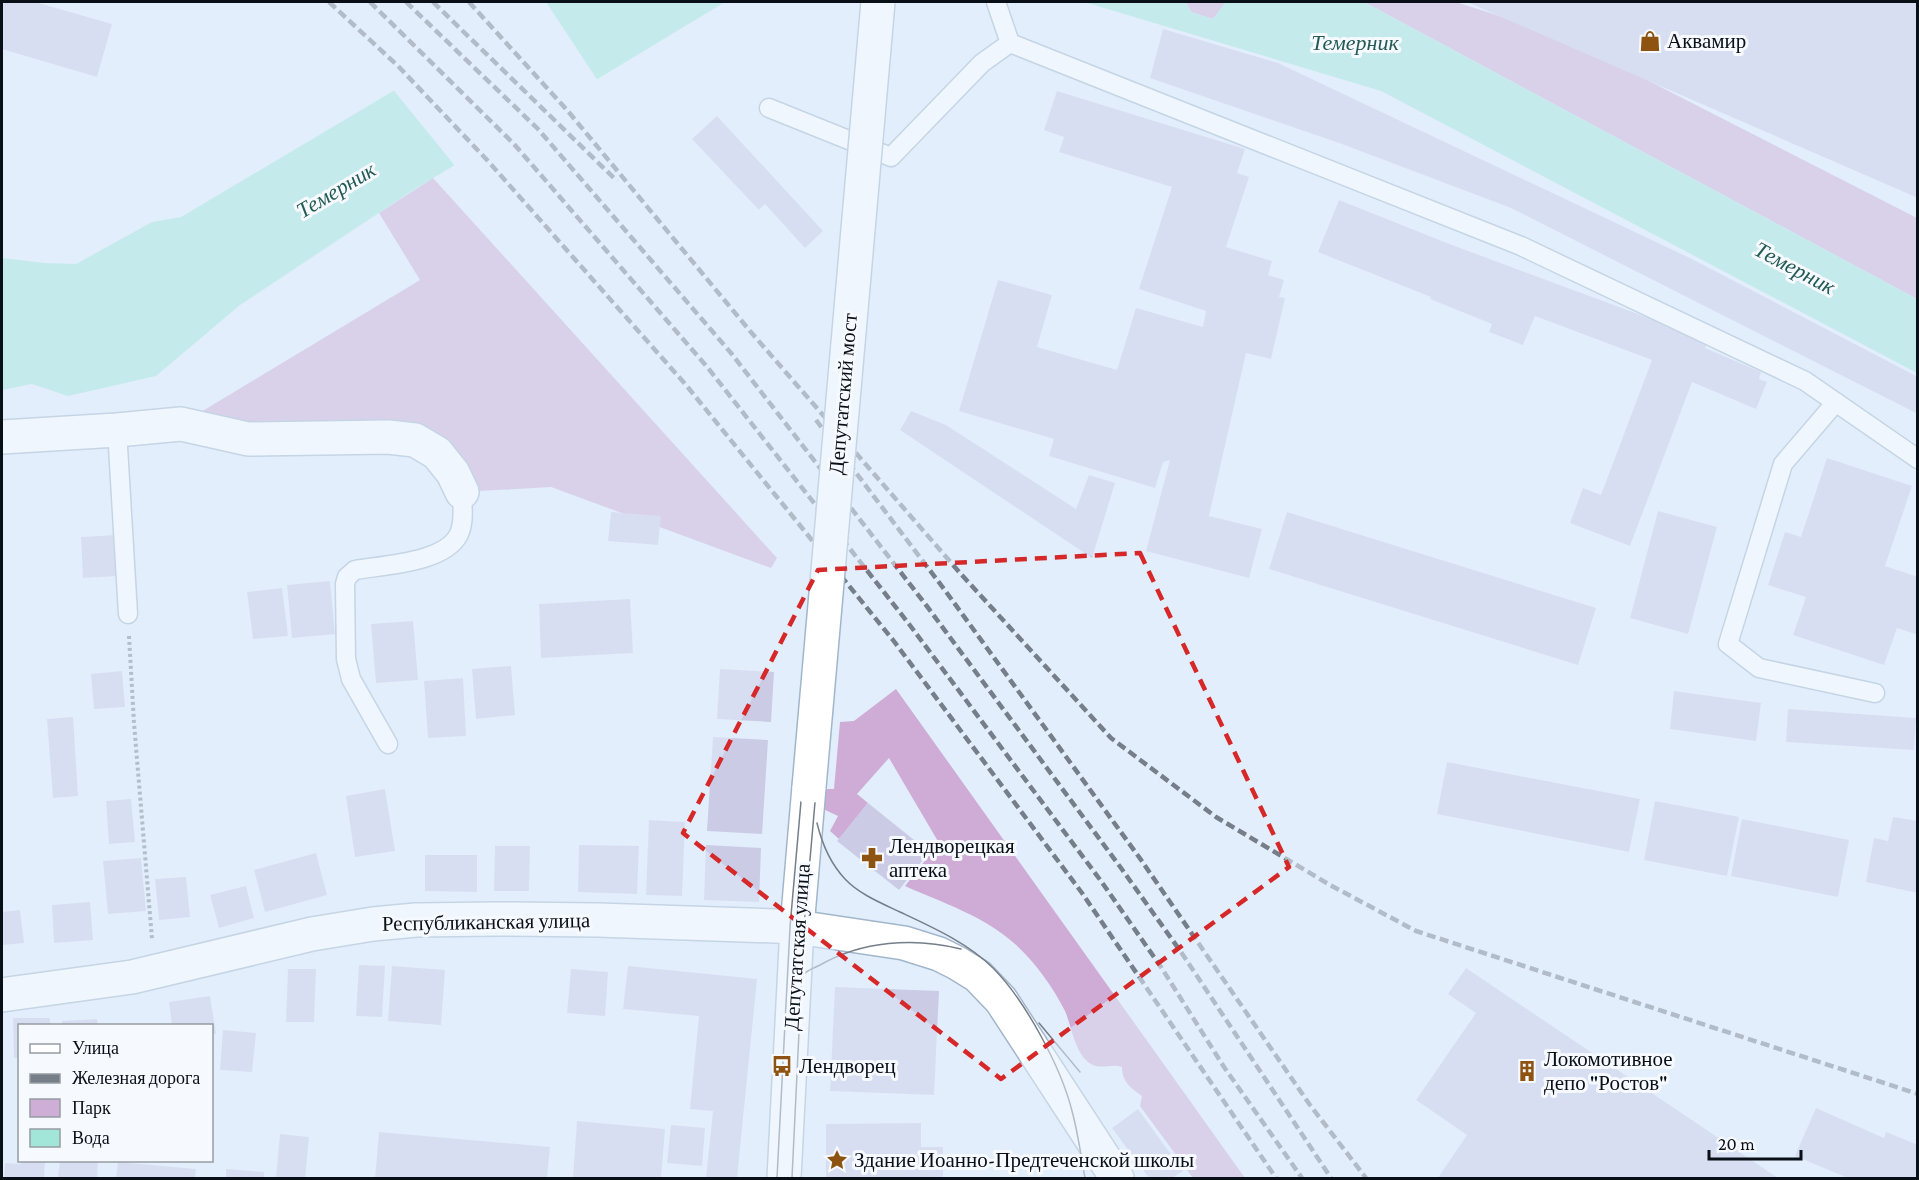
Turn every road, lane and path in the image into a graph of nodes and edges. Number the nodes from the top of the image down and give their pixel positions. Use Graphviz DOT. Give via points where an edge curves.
graph roads {
  1 [pos="878,2"];
  2 [pos="996,3"];
  3 [pos="1010,43"];
  4 [pos="769,108"];
  5 [pos="1836,402"];
  6 [pos="117,430"];
  7 [pos="2,437"];
  8 [pos="1917,459"];
  9 [pos="462,492"];
  10 [pos="128,614"];
  11 [pos="1875,693"];
  12 [pos="388,744"];
  13 [pos="809,787"];
  14 [pos="797,927"];
  15 [pos="155,972"];
  16 [pos="2,995"];
  17 [pos="784,1179"];
  18 [pos="1117,1179"];
  1 -- 13 [label="street, Депутатский мост, bridge"];
  2 -- 3 [label="lane"];
  3 -- 4 [label="lane" via="982,63 891,157"];
  3 -- 5 [label="lane" via="1521,246 1805,381"];
  5 -- 8 [label="lane"];
  5 -- 11 [label="lane" via="1783,464 1728,644 1760,668"];
  6 -- 7 [label="street"];
  6 -- 9 [label="street" via="181,424 248,439 415,440 436,453 453,472"];
  6 -- 10 [label="lane"];
  9 -- 12 [label="lane" via="459,535 448,547 432,556 355,570 347,577 346,659 351,679"];
  10 -- 15 [label="path"];
  13 -- 14 [label="street, Депутатская улица"];
  14 -- 15 [label="street, Республиканская улица" via="598,920 416,920 312,934"];
  14 -- 17 [label="street, Депутатская улица"];
  14 -- 18 [label="street, Республиканская улица" via="904,943 957,963 978,976 1001,1000"];
  15 -- 16 [label="street, Республиканская улица"];
}
